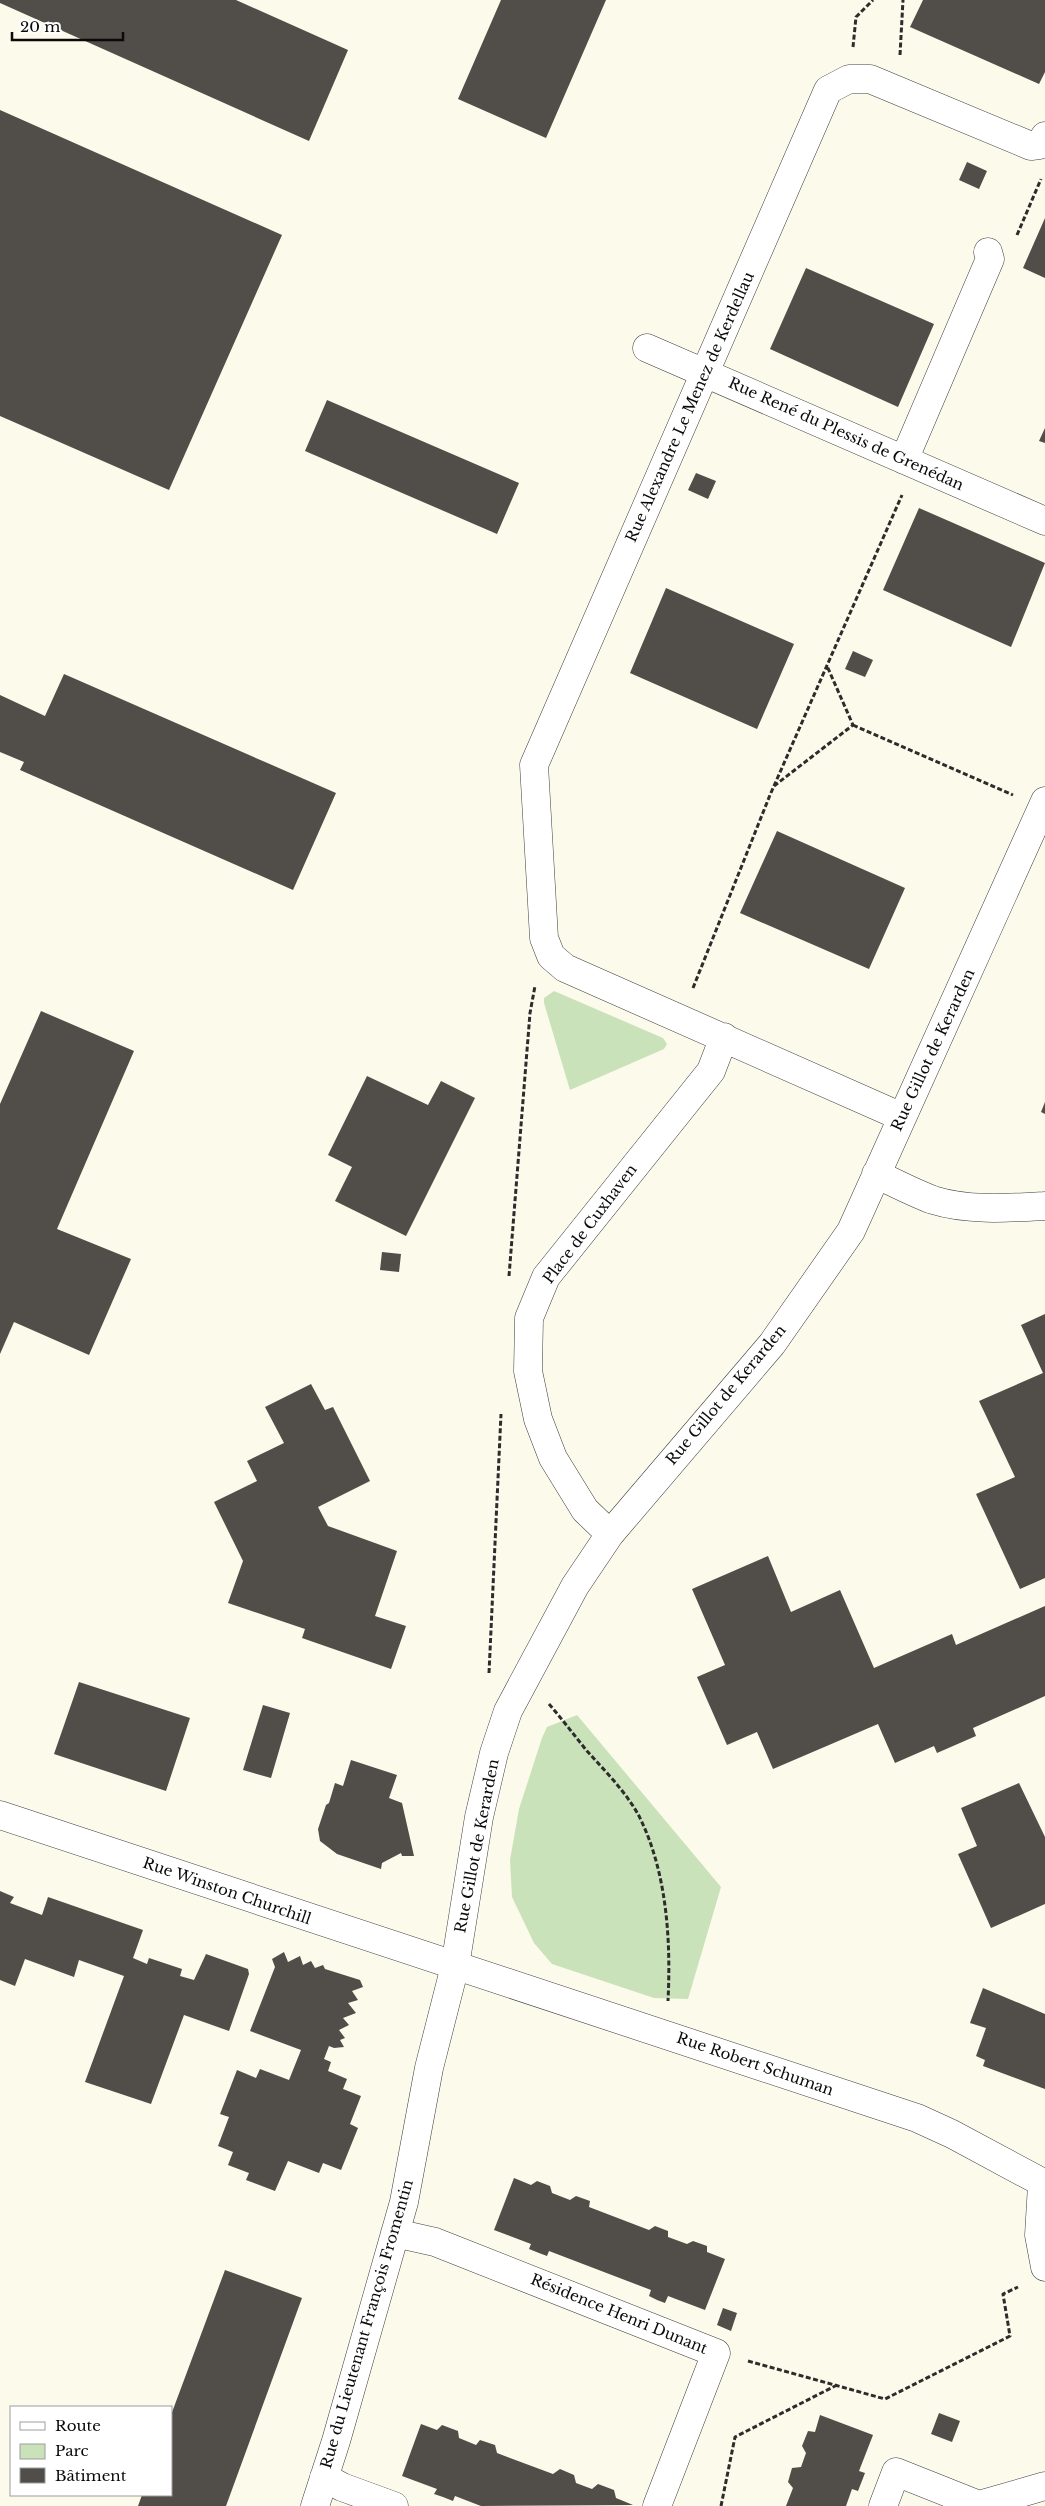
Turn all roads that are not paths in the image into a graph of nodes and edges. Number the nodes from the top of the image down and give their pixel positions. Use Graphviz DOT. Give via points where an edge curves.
graph roads {
  1 [pos="1045,136"];
  2 [pos="988,252"];
  3 [pos="647,348"];
  4 [pos="704,373"];
  5 [pos="910,462"];
  6 [pos="1045,521"];
  7 [pos="1044,805"];
  8 [pos="724,1037"];
  9 [pos="902,1117"];
  10 [pos="876,1174"];
  11 [pos="1045,1206"];
  12 [pos="610,1534"];
  13 [pos="0,1815"];
  14 [pos="454,1966"];
  15 [pos="1044,2184"];
  16 [pos="395,2233"];
  17 [pos="1045,2267"];
  18 [pos="324,2477"];
  19 [pos="1045,2486"];
  20 [pos="315,2506"];
  21 [pos="394,2506"];
  22 [pos="657,2506"];
  23 [pos="883,2506"];
  1 -- 4 [label="street, Rue Alexandre Le Menez de Kerdellau" via="1039,145 1031,146 870,79 849,79 828,90"];
  2 -- 5 [label="street" via="990,259"];
  3 -- 4 [label="street, Rue René du Plessis de Grenédan"];
  4 -- 5 [label="street, Rue René du Plessis de Grenédan"];
  4 -- 8 [label="street, Rue Alexandre Le Menez de Kerdellau" via="534,765 542,921 550,956 565,968"];
  5 -- 6 [label="street, Rue René du Plessis de Grenédan"];
  7 -- 9 [label="street, Rue Gillot de Kerarden"];
  8 -- 9 [label="street"];
  8 -- 12 [label="street, Place de Cuxhaven" via="710,1070 546,1277 528,1318 528,1371 538,1419 553,1458 585,1510"];
  9 -- 10 [label="street, Rue Gillot de Kerarden"];
  10 -- 11 [label="street" via="933,1200 959,1205"];
  10 -- 12 [label="street, Rue Gillot de Kerarden" via="851,1231 772,1344"];
  12 -- 14 [label="street, Rue Gillot de Kerarden" via="575,1586 508,1711 492,1762"];
  13 -- 14 [label="street, Rue Winston Churchill"];
  14 -- 15 [label="street, Rue Robert Schuman" via="917,2118"];
  14 -- 16 [label="street, Rue du Lieutenant François Fromentin"];
  15 -- 17 [label="street" via="1039,2235"];
  16 -- 18 [label="street, Rue du Lieutenant François Fromentin"];
  16 -- 22 [label="street, Résidence Henri Dunant" via="435,2242 716,2353"];
  18 -- 20 [label="street, Rue du Lieutenant François Fromentin"];
  18 -- 21 [label="street"];
  19 -- 23 [label="street" via="979,2505 896,2472"];
}
